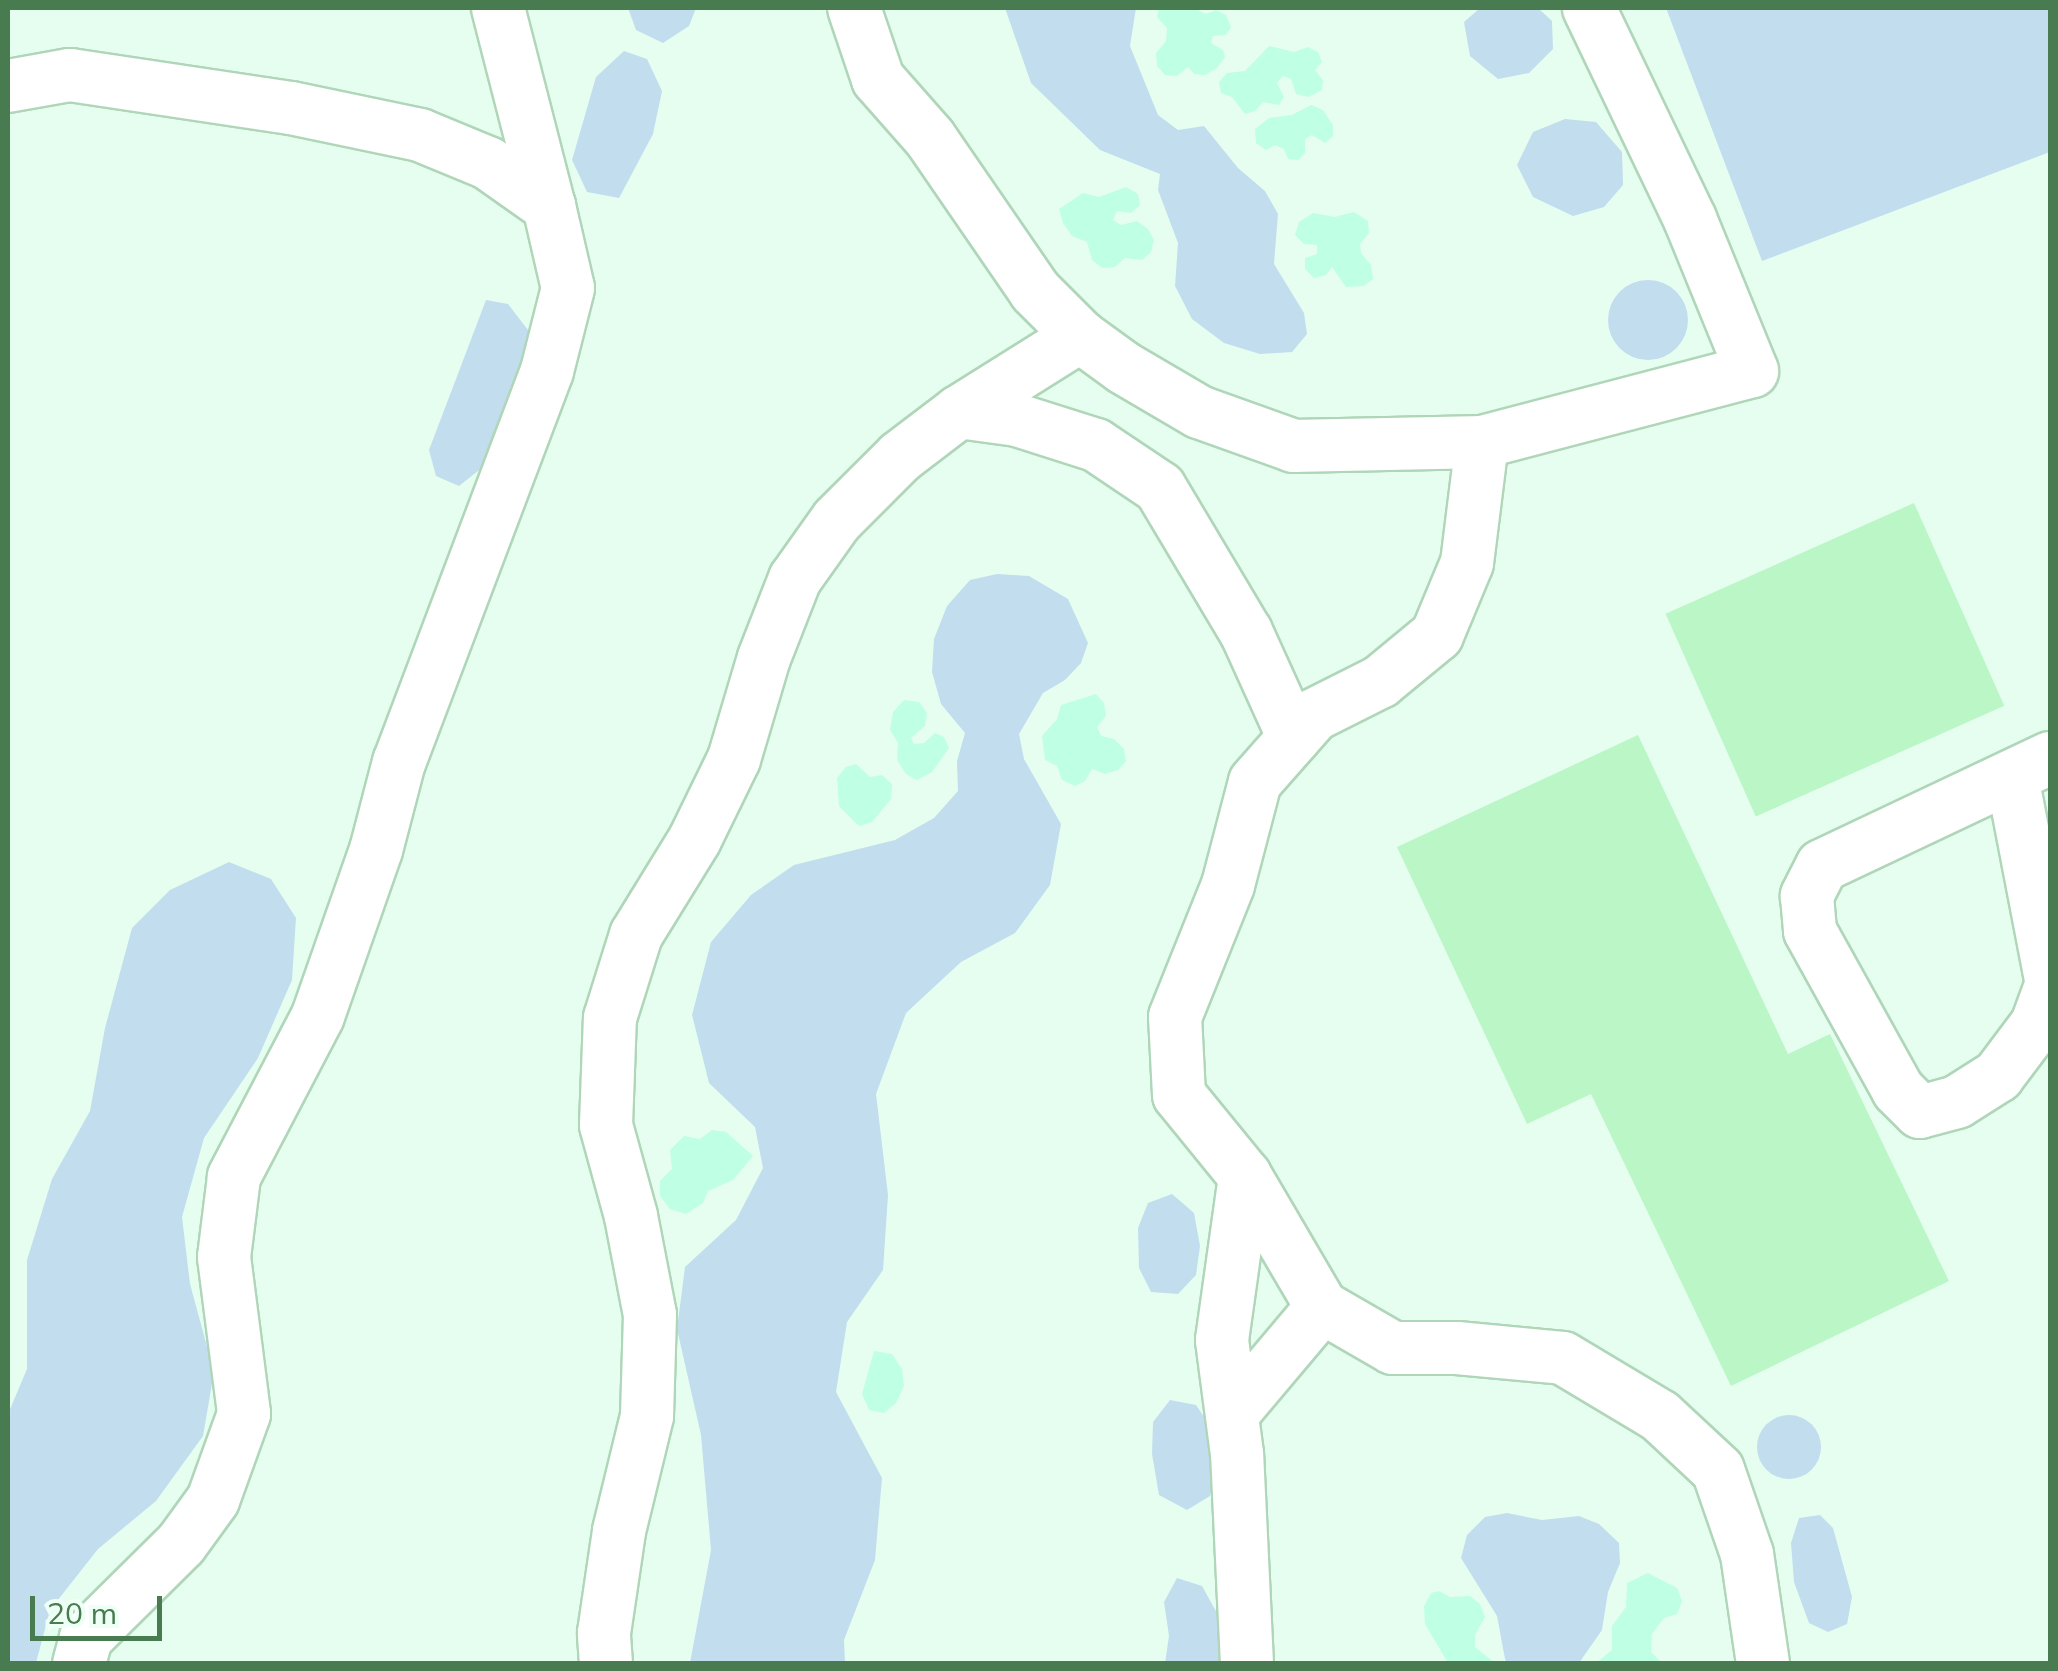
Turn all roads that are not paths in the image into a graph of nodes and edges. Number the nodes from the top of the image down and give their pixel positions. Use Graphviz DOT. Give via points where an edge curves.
graph roads {
  1 [pos="498,8"];
  2 [pos="854,8"];
  3 [pos="1589,8"];
  4 [pos="8,86"];
  5 [pos="550,206"];
  6 [pos="1080,336"];
  7 [pos="959,412"];
  8 [pos="1482,442"];
  9 [pos="1294,738"];
  10 [pos="2034,793"];
  11 [pos="2050,975"];
  12 [pos="2050,988"];
  13 [pos="1245,1176"];
  14 [pos="1322,1306"];
  15 [pos="1232,1414"];
  16 [pos="79,1664"];
  17 [pos="606,1664"];
  18 [pos="1247,1664"];
  19 [pos="1764,1664"];
  1 -- 5 [label="lane"];
  2 -- 6 [label="lane" via="878,79 930,138 1035,291"];
  3 -- 8 [label="lane" via="1690,219 1752,371"];
  4 -- 5 [label="lane" via="70,75 291,108 420,136 488,163"];
  5 -- 16 [label="lane" via="568,288 547,371 399,762 318,1016 234,1177 224,1257 244,1414 213,1500 181,1544 86,1638"];
  6 -- 7 [label="lane"];
  6 -- 8 [label="lane" via="1199,412 1294,446"];
  7 -- 9 [label="lane" via="1018,420 1096,445 1160,488 1246,632"];
  7 -- 17 [label="lane" via="900,456 837,520 796,579 734,759 636,935 610,1018 606,1126 650,1315 647,1416 620,1531 604,1633"];
  8 -- 9 [label="lane" via="1468,563 1437,634 1380,682 1314,715"];
  9 -- 13 [label="lane" via="1256,782 1228,886 1175,1017 1178,1095"];
  10 -- 11 [label="lane"];
  10 -- 12 [label="lane" via="1822,866 1807,896 1810,931 1898,1090 1920,1112 1957,1102 1998,1076 2036,1024"];
  13 -- 14 [label="lane"];
  13 -- 15 [label="lane" via="1222,1340"];
  14 -- 15 [label="lane"];
  14 -- 19 [label="lane" via="1394,1348 1564,1358 1660,1416 1718,1470 1747,1554"];
  15 -- 18 [label="lane"];
}
